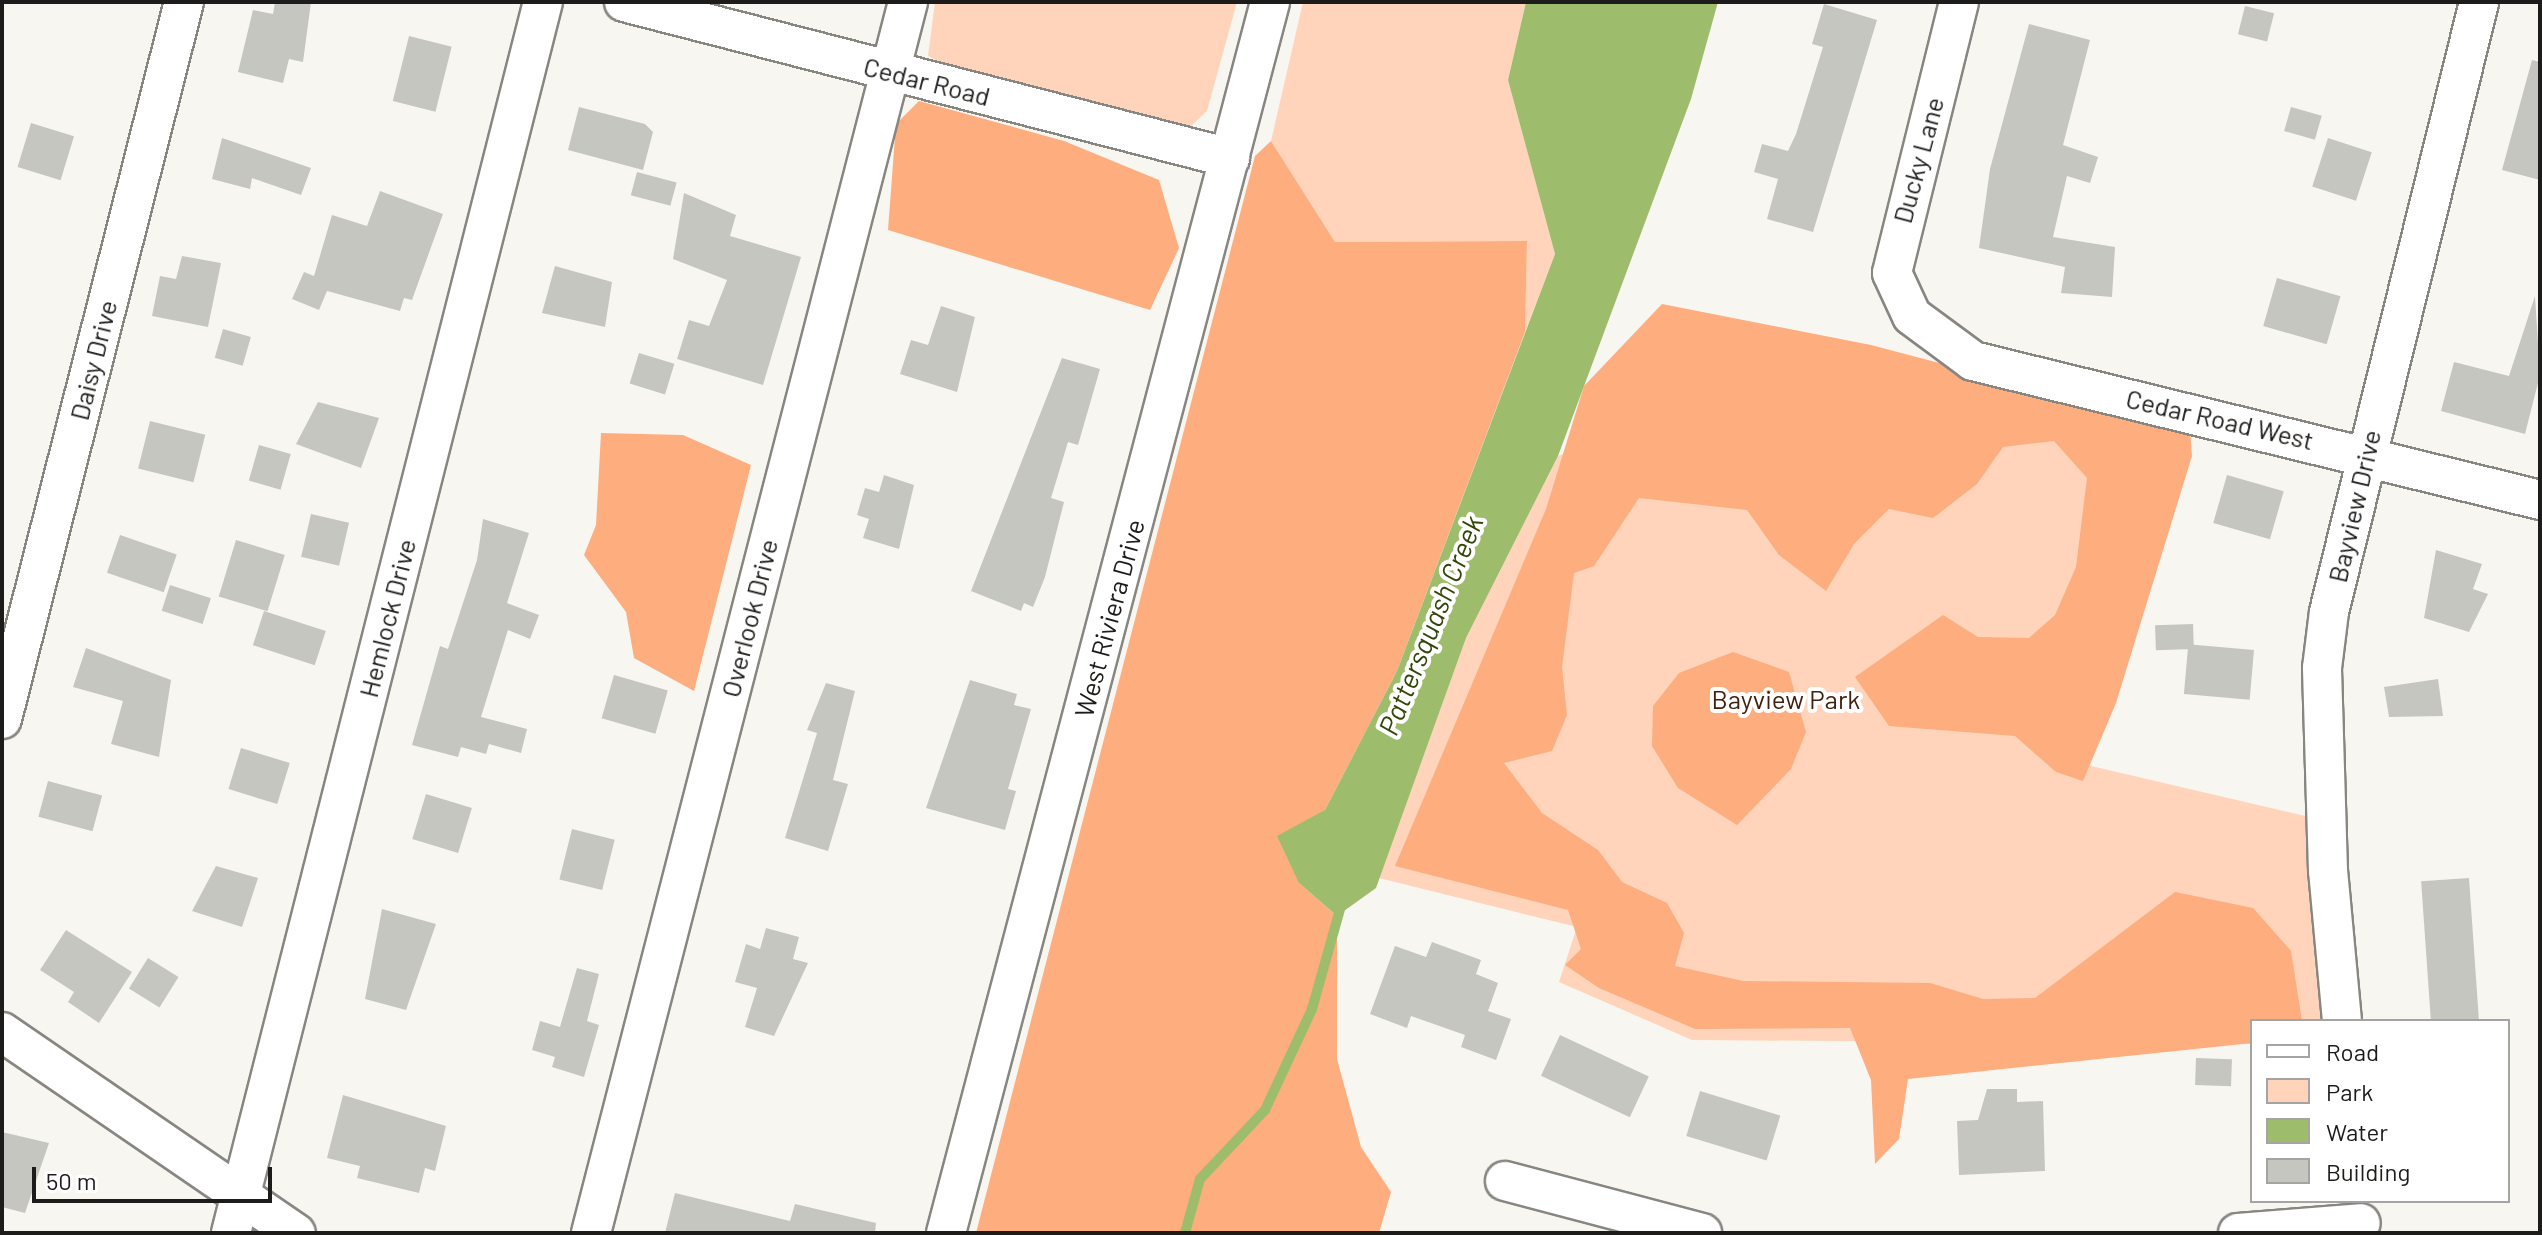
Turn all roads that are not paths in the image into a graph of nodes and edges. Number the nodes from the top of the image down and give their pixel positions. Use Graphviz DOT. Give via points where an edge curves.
graph roads {
  1 [pos="184,2"];
  2 [pos="543,2"];
  3 [pos="624,2"];
  4 [pos="908,2"];
  5 [pos="1270,2"];
  6 [pos="1959,2"];
  7 [pos="2479,2"];
  8 [pos="890,71"];
  9 [pos="1230,158"];
  10 [pos="1912,316"];
  11 [pos="2367,454"];
  12 [pos="2540,500"];
  13 [pos="2,719"];
  14 [pos="2342,1019"];
  15 [pos="2,1032"];
  16 [pos="1505,1181"];
  17 [pos="241,1195"];
  18 [pos="2361,1219"];
  19 [pos="231,1233"];
  20 [pos="296,1233"];
  21 [pos="591,1233"];
  22 [pos="946,1233"];
  23 [pos="1702,1233"];
  24 [pos="2238,1233"];
  1 -- 13 [label="street, Daisy Drive"];
  2 -- 17 [label="street, Hemlock Drive"];
  3 -- 8 [label="street, Cedar Road"];
  4 -- 8 [label="street, Overlook Drive"];
  5 -- 9 [label="street, West Riviera Drive"];
  6 -- 10 [label="street, Ducky Lane" via="1892,273"];
  7 -- 11 [label="street, Bayview Drive"];
  8 -- 9 [label="street, Cedar Road"];
  8 -- 21 [label="street, Overlook Drive"];
  9 -- 22 [label="street, West Riviera Drive"];
  10 -- 11 [label="street, Cedar Road West" via="1973,361"];
  11 -- 12 [label="street, Cedar Road West"];
  11 -- 14 [label="street, Bayview Drive" via="2322,668"];
  15 -- 17 [label="street"];
  16 -- 23 [label="street"];
  17 -- 19 [label="street, Hemlock Drive"];
  17 -- 20 [label="street"];
  18 -- 24 [label="street"];
}
